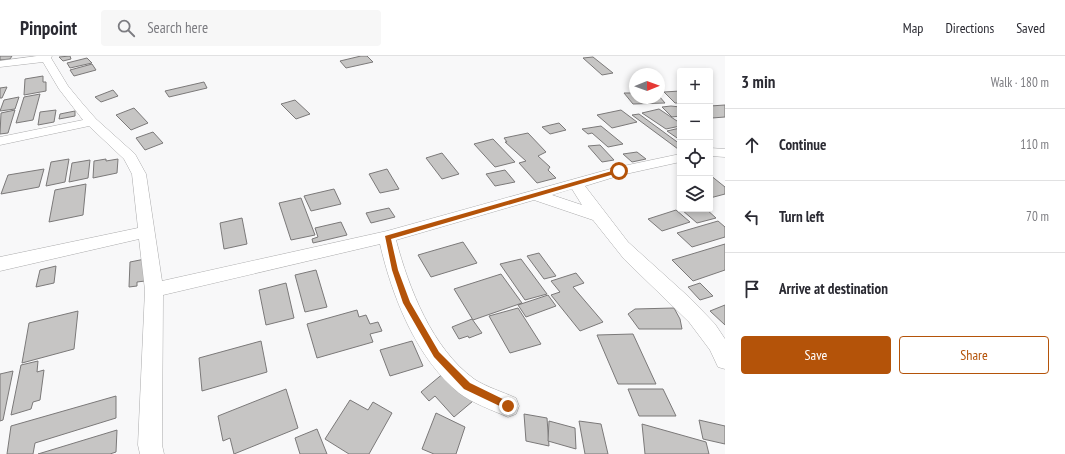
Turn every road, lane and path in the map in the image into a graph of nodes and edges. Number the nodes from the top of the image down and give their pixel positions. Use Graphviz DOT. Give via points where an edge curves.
graph roads {
  1 [pos="46,57"];
  2 [pos="0,64"];
  3 [pos="92,122"];
  4 [pos="0,141"];
  5 [pos="713,152"];
  6 [pos="725,153"];
  7 [pos="677,159"];
  8 [pos="576,184"];
  9 [pos="538,196"];
  10 [pos="598,216"];
  11 [pos="146,232"];
  12 [pos="388,237"];
  13 [pos="0,264"];
  14 [pos="154,290"];
  15 [pos="725,360"];
  16 [pos="508,406"];
  17 [pos="152,454"];
  1 -- 2 [label="street"];
  1 -- 3 [label="street" via="63,88"];
  3 -- 4 [label="street"];
  3 -- 11 [label="street" via="130,156 139,174"];
  5 -- 6 [label="street"];
  7 -- 8 [label="street" via="619,171"];
  8 -- 9 [label="street"];
  8 -- 10 [label="street"];
  9 -- 10 [label="street"];
  9 -- 12 [label="street"];
  10 -- 15 [label="street" via="630,254 693,313 719,344"];
  11 -- 13 [label="street"];
  11 -- 14 [label="street"];
  12 -- 14 [label="street"];
  12 -- 16 [label="street" via="406,303 436,355 467,386"];
  14 -- 17 [label="street" via="150,445"];
}
